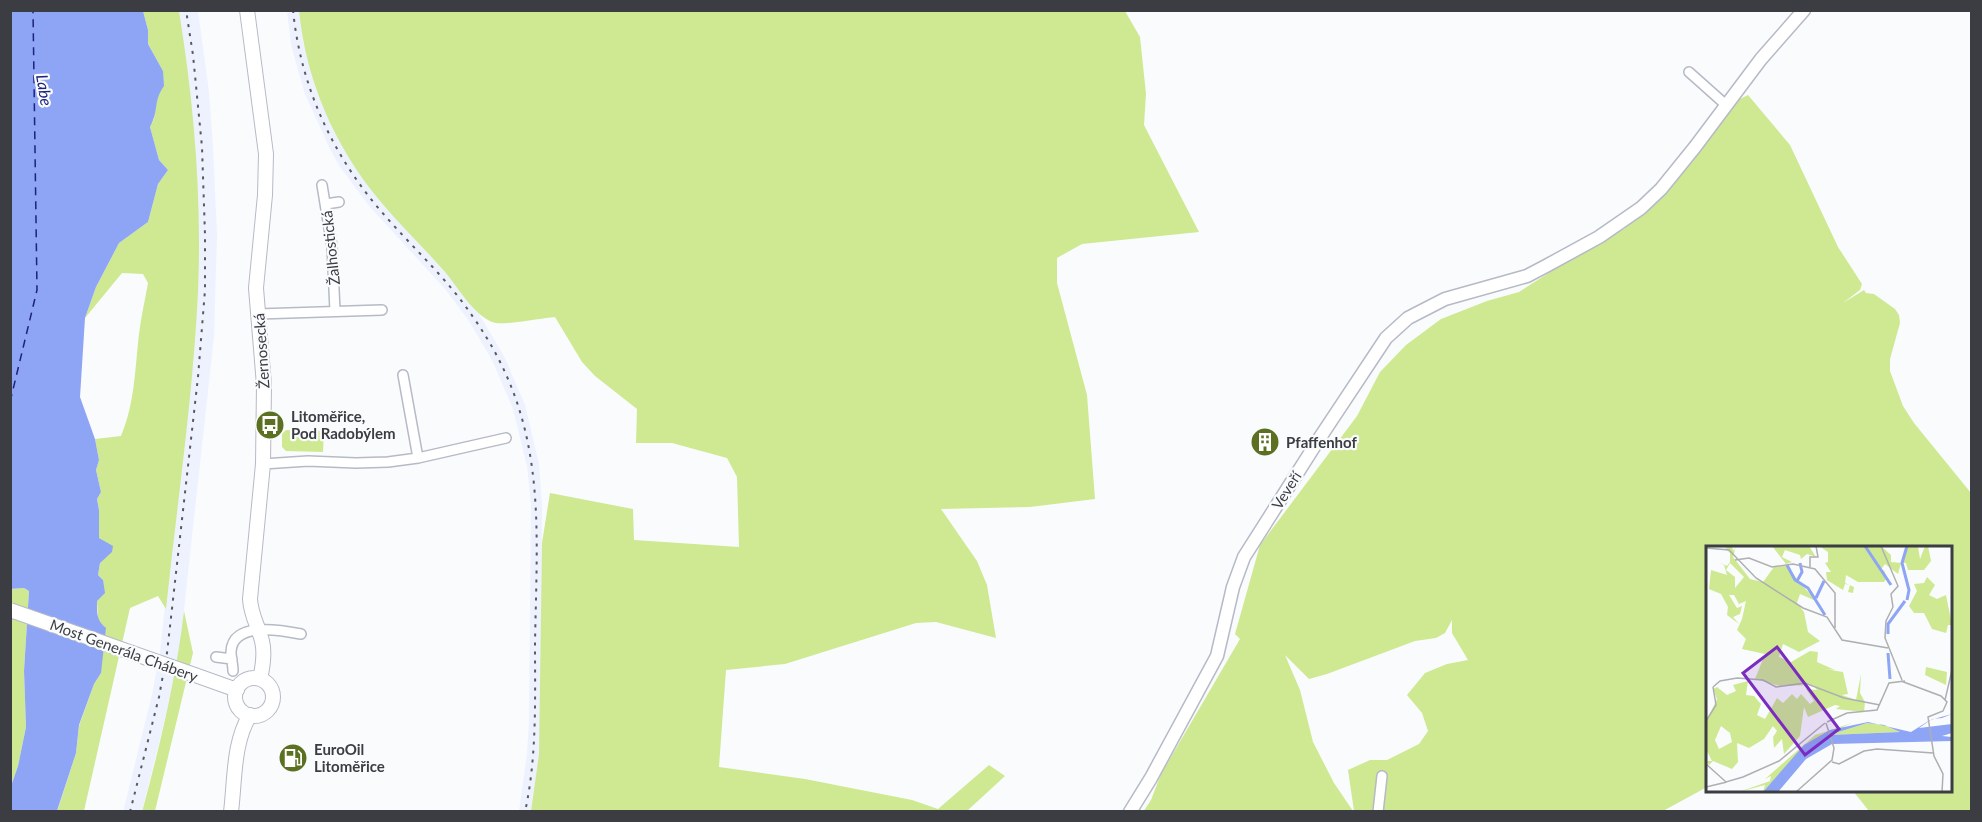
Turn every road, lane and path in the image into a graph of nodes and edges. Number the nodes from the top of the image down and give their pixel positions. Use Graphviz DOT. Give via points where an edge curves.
graph roads {
  1 [pos="247,10"];
  2 [pos="1804,10"];
  3 [pos="1689,72"];
  4 [pos="1726,105"];
  5 [pos="322,185"];
  6 [pos="339,202"];
  7 [pos="326,204"];
  8 [pos="382,310"];
  9 [pos="335,311"];
  10 [pos="258,315"];
  11 [pos="403,375"];
  12 [pos="506,438"];
  13 [pos="418,458"];
  14 [pos="263,464"];
  15 [pos="10,609"];
  16 [pos="258,631"];
  17 [pos="301,634"];
  18 [pos="216,657"];
  19 [pos="232,659"];
  20 [pos="233,671"];
  21 [pos="260,679"];
  22 [pos="237,690"];
  23 [pos="250,715"];
  24 [pos="1382,776"];
  25 [pos="231,812"];
  26 [pos="1130,812"];
  27 [pos="1378,812"];
  1 -- 10 [label="main road, Žernosecká" via="266,154 256,288"];
  2 -- 4 [label="street, Veveří"];
  3 -- 4 [label="street"];
  4 -- 26 [label="street, Veveří" via="1661,189 1618,226 1527,276 1445,299 1408,318 1386,338 1244,557 1216,656"];
  5 -- 7 [label="street, Žalhostická"];
  6 -- 7 [label="street"];
  7 -- 9 [label="street, Žalhostická"];
  8 -- 9 [label="street"];
  9 -- 10 [label="street"];
  10 -- 14 [label="main road, Žernosecká" via="264,385"];
  11 -- 13 [label="street"];
  12 -- 13 [label="street"];
  13 -- 14 [label="street" via="356,464"];
  14 -- 16 [label="main road, Žernosecká" via="250,599"];
  15 -- 22 [label="main road, Most Generála Chábery, bridge"];
  16 -- 17 [label="street" via="273,629"];
  16 -- 19 [label="street" via="237,636"];
  16 -- 21 [label="main road, Žernosecká" via="264,655"];
  18 -- 19 [label="street"];
  19 -- 20 [label="street"];
  21 -- 22 [label="main road" via="246,680"];
  21 -- 23 [label="main road" via="270,686 273,699 268,710"];
  22 -- 23 [label="main road" via="237,702"];
  23 -- 25 [label="main road" via="239,746"];
  24 -- 27 [label="street"];
}
